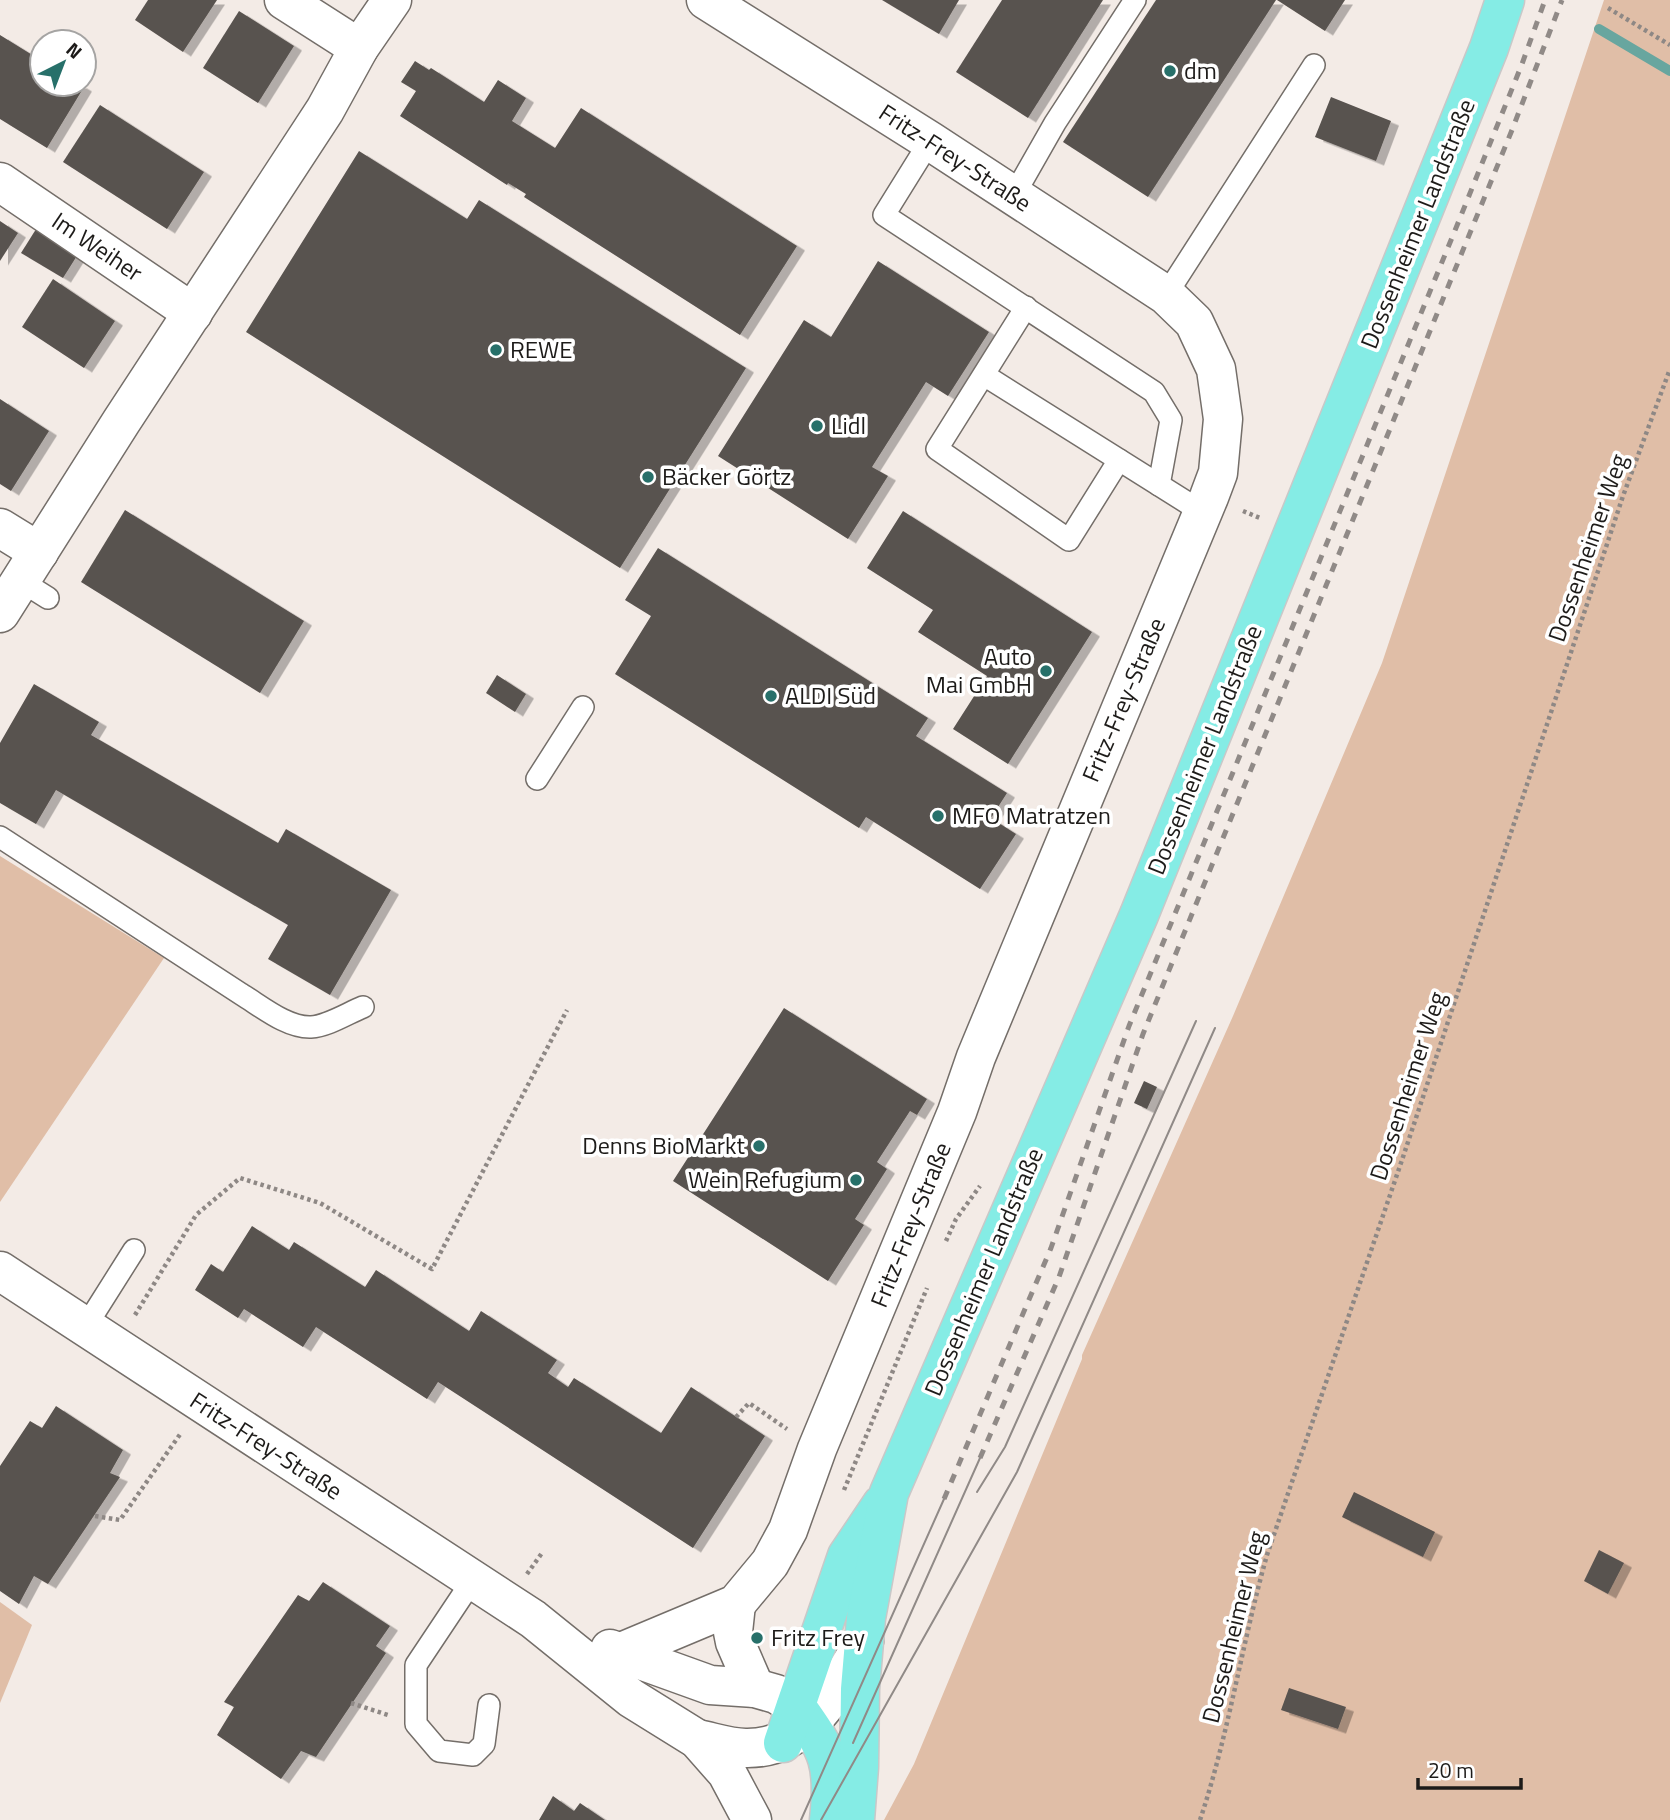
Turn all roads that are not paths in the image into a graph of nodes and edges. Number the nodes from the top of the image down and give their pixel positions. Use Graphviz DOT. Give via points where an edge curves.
graph roads {
  1 [pos="284,0"];
  2 [pos="706,0"];
  3 [pos="1135,0"];
  4 [pos="1505,0"];
  5 [pos="385,16"];
  6 [pos="1314,65"];
  7 [pos="930,141"];
  8 [pos="0,182"];
  9 [pos="1014,195"];
  10 [pos="1166,295"];
  11 [pos="1026,307"];
  12 [pos="193,313"];
  13 [pos="984,375"];
  14 [pos="1119,460"];
  15 [pos="1159,485"];
  16 [pos="1202,512"];
  17 [pos="0,528"];
  18 [pos="36,577"];
  19 [pos="0,613"];
  20 [pos="583,707"];
  21 [pos="537,779"];
  22 [pos="0,837"];
  23 [pos="363,1007"];
  24 [pos="135,1250"];
  25 [pos="0,1271"];
  26 [pos="101,1336"];
  27 [pos="889,1493"];
  28 [pos="472,1581"];
  29 [pos="736,1604"];
  30 [pos="533,1619"];
  31 [pos="864,1641"];
  32 [pos="619,1653"];
  33 [pos="755,1688"];
  34 [pos="489,1705"];
  35 [pos="796,1725"];
  36 [pos="697,1739"];
  37 [pos="752,1820"];
  38 [pos="829,1820"];
  39 [pos="855,1820"];
  1 -- 5 [label="street"];
  2 -- 7 [label="street, Fritz-Frey-Straße"];
  3 -- 9 [label="lane"];
  4 -- 27 [label="main road, Dossenheimer Landstraße" via="1139,915"];
  5 -- 12 [label="street"];
  6 -- 10 [label="lane"];
  7 -- 9 [label="street, Fritz-Frey-Straße"];
  7 -- 11 [label="lane" via="884,215"];
  8 -- 12 [label="street, Im Weiher"];
  9 -- 10 [label="street, Fritz-Frey-Straße"];
  10 -- 16 [label="street, Fritz-Frey-Straße" via="1194,322 1216,369 1223,419 1218,473"];
  11 -- 13 [label="lane"];
  11 -- 15 [label="lane" via="1154,392 1171,420"];
  12 -- 18 [label="street" via="121,422"];
  13 -- 14 [label="lane"];
  13 -- 14 [label="lane" via="937,449 1069,540"];
  14 -- 15 [label="lane"];
  15 -- 16 [label="lane"];
  16 -- 29 [label="street, Fritz-Frey-Straße" via="817,1449 788,1530 757,1581"];
  17 -- 18 [label="street"];
  18 -- 19 [label="street"];
  20 -- 21 [label="lane"];
  22 -- 23 [label="lane" via="299,1026 314,1027"];
  24 -- 26 [label="lane"];
  25 -- 26 [label="street, Fritz-Frey-Straße"];
  26 -- 28 [label="street, Fritz-Frey-Straße"];
  27 -- 31 [label="main road, Dossenheimer Landstraße"];
  27 -- 35 [label="main road, Dossenheimer Landstraße" via="847,1556"];
  28 -- 30 [label="street, Fritz-Frey-Straße"];
  28 -- 34 [label="lane" via="416,1665 416,1724 439,1751 472,1755 484,1744"];
  29 -- 32 [label="street, Fritz-Frey-Straße"];
  29 -- 33 [label="street" via="735,1642"];
  30 -- 32 [label="street, Fritz-Frey-Straße"];
  30 -- 36 [label="street, Fritz-Frey-Straße" via="631,1698"];
  31 -- 35 [label="street, Dossenheimer Landstraße" via="833,1693"];
  31 -- 39 [label="main road, Dossenheimer Landstraße"];
  32 -- 33 [label="street, Fritz-Frey-Straße" via="710,1685"];
  33 -- 35 [label="street, Fritz-Frey-Straße" via="776,1694"];
  35 -- 36 [label="street, Fritz-Frey-Straße" via="745,1749"];
  35 -- 38 [label="main road" via="829,1759"];
  36 -- 37 [label="street, Fritz-Frey-Straße" via="727,1773"];
}
